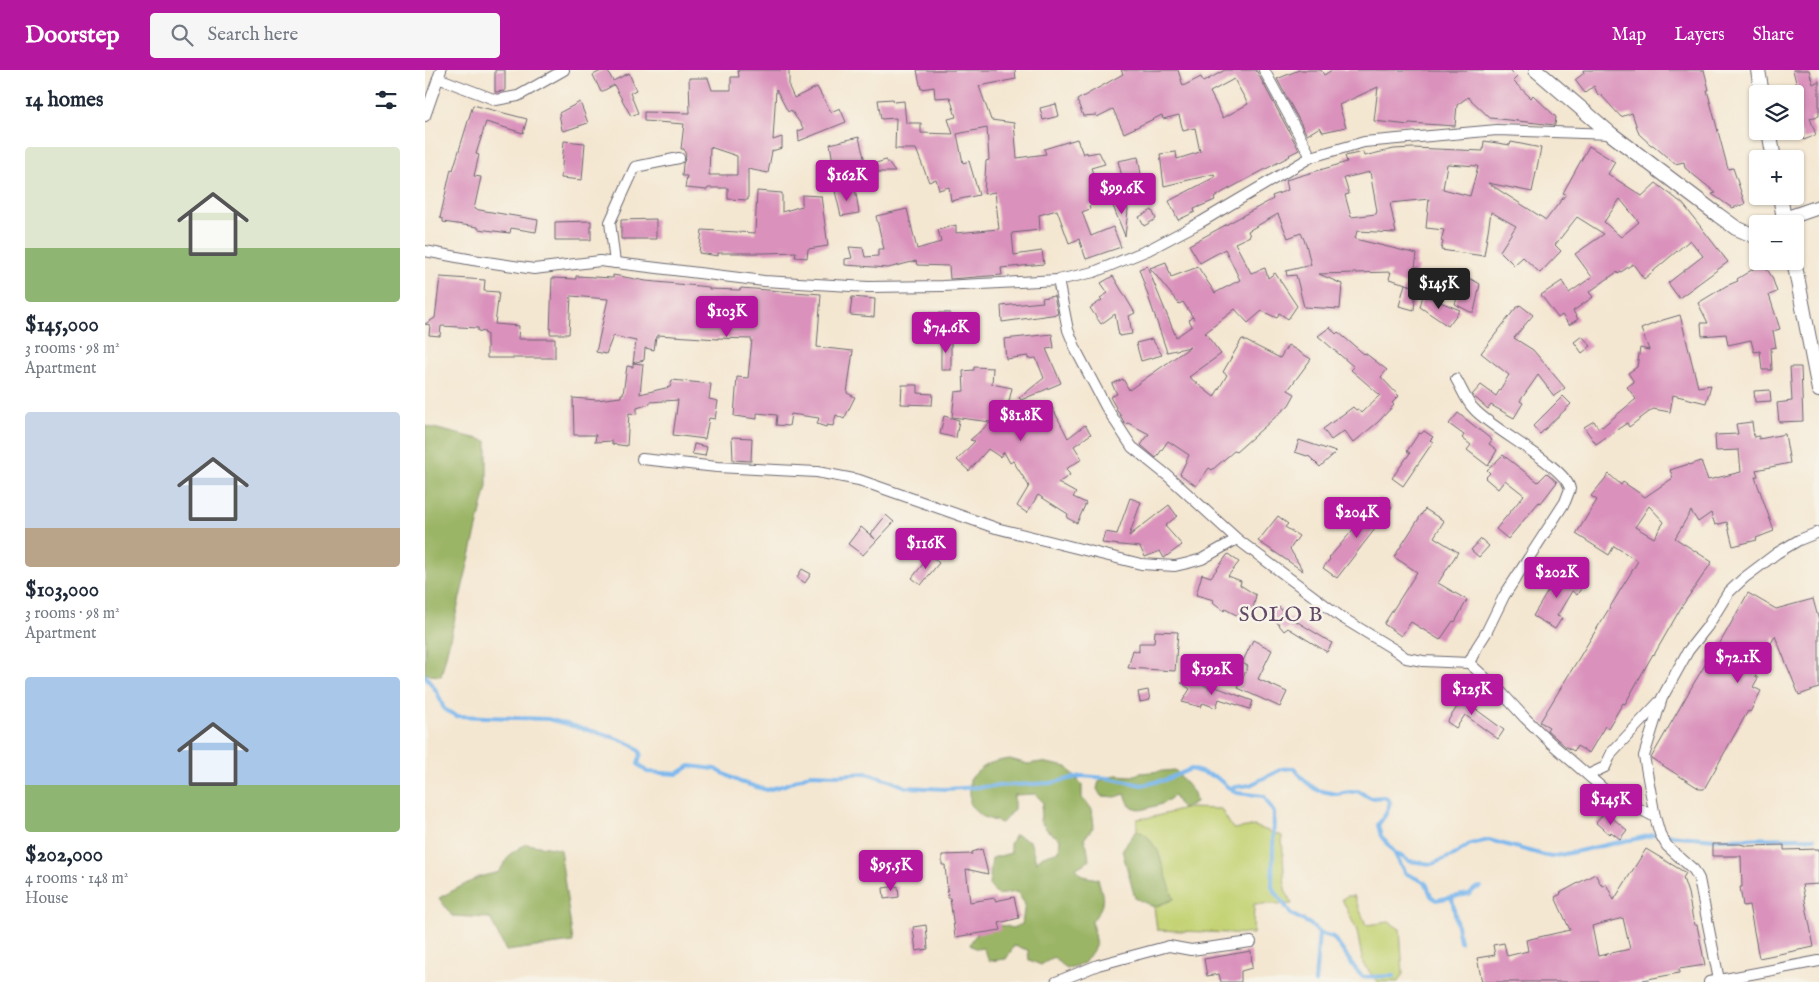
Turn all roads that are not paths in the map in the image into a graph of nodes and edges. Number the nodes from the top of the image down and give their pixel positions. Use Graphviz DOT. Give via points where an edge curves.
graph roads {
  1 [pos="564,70"];
  2 [pos="1264,70"];
  3 [pos="1536,70"];
  4 [pos="1757,70"];
  5 [pos="440,74"];
  6 [pos="1760,85"];
  7 [pos="425,116"];
  8 [pos="1611,134"];
  9 [pos="1311,157"];
  10 [pos="679,158"];
  11 [pos="1819,207"];
  12 [pos="1800,215"];
  13 [pos="1749,234"];
  14 [pos="425,250"];
  15 [pos="615,263"];
  16 [pos="1795,270"];
  17 [pos="1058,280"];
  18 [pos="1456,379"];
  19 [pos="1819,390"];
  20 [pos="642,459"];
  21 [pos="1819,532"];
  22 [pos="1237,539"];
  23 [pos="1469,663"];
  24 [pos="1662,698"];
  25 [pos="1588,775"];
  26 [pos="1655,818"];
  27 [pos="1251,942"];
  28 [pos="1819,961"];
  29 [pos="1731,980"];
  30 [pos="1714,981"];
  31 [pos="1056,982"];
  1 -- 5 [label="street" via="518,96 495,100"];
  2 -- 9 [label="street"];
  3 -- 8 [label="main road"];
  4 -- 6 [label="main road"];
  5 -- 7 [label="street"];
  8 -- 9 [label="street" via="1497,130 1364,142"];
  8 -- 13 [label="main road" via="1724,220"];
  9 -- 17 [label="street" via="1148,250 1094,272"];
  10 -- 15 [label="street" via="635,167 610,222"];
  11 -- 12 [label="main road"];
  14 -- 15 [label="street" via="534,269"];
  15 -- 17 [label="street" via="764,280 868,287"];
  16 -- 19 [label="main road"];
  17 -- 22 [label="street" via="1068,330 1077,352 1123,434 1133,447"];
  18 -- 23 [label="street" via="1474,410 1552,467 1567,481 1570,489 1565,502 1504,596"];
  20 -- 22 [label="street" via="817,472 859,480 996,528 1141,564 1188,564"];
  21 -- 24 [label="street" via="1769,558 1728,594 1688,651"];
  22 -- 23 [label="street" via="1341,617 1406,658"];
  23 -- 25 [label="street"];
  24 -- 25 [label="street" via="1612,752 1605,768"];
  24 -- 26 [label="street" via="1644,756"];
  25 -- 26 [label="street" via="1607,792"];
  26 -- 30 [label="street" via="1667,846 1695,870 1699,879"];
  27 -- 31 [label="street" via="1191,950 1169,946"];
  28 -- 29 [label="street"];
  29 -- 30 [label="street"];
}
